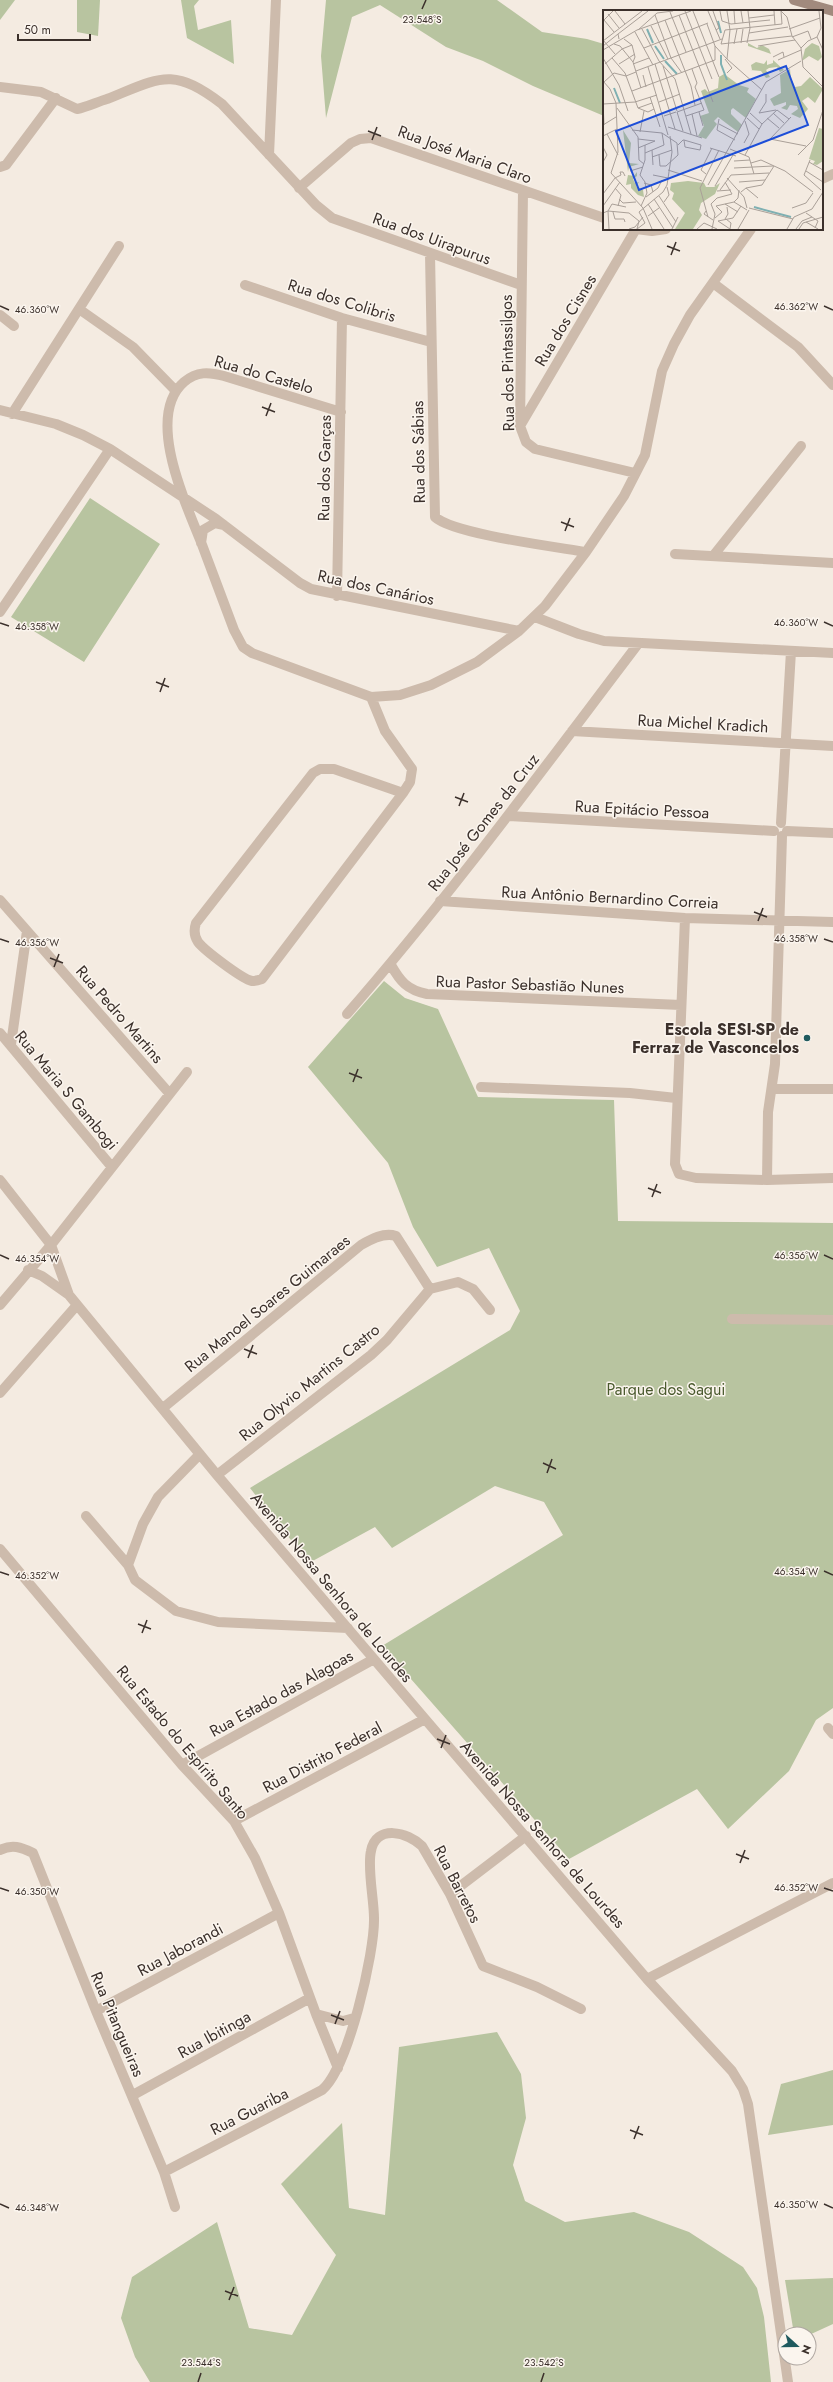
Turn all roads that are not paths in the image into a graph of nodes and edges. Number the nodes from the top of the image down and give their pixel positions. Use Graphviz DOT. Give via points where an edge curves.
graph roads {
  1 [pos="276,0"];
  2 [pos="794,0"];
  3 [pos="833,11"];
  4 [pos="0,87"];
  5 [pos="56,98"];
  6 [pos="269,155"];
  7 [pos="3,166"];
  8 [pos="833,174"];
  9 [pos="823,179"];
  10 [pos="299,188"];
  11 [pos="523,191"];
  12 [pos="603,218"];
  13 [pos="635,230"];
  14 [pos="644,230"];
  15 [pos="659,230"];
  16 [pos="750,230"];
  17 [pos="119,246"];
  18 [pos="430,254"];
  19 [pos="713,283"];
  20 [pos="245,285"];
  21 [pos="521,285"];
  22 [pos="79,309"];
  23 [pos="0,315"];
  24 [pos="342,318"];
  25 [pos="14,326"];
  26 [pos="431,342"];
  27 [pos="833,385"];
  28 [pos="174,390"];
  29 [pos="0,410"];
  30 [pos="341,412"];
  31 [pos="12,414"];
  32 [pos="520,426"];
  33 [pos="801,446"];
  34 [pos="110,449"];
  35 [pos="635,473"];
  36 [pos="183,497"];
  37 [pos="224,525"];
  38 [pos="201,543"];
  39 [pos="586,552"];
  40 [pos="675,554"];
  41 [pos="713,556"];
  42 [pos="833,563"];
  43 [pos="337,596"];
  44 [pos="0,612"];
  45 [pos="535,617"];
  46 [pos="519,632"];
  47 [pos="638,644"];
  48 [pos="791,651"];
  49 [pos="833,653"];
  50 [pos="371,697"];
  51 [pos="572,731"];
  52 [pos="786,742"];
  53 [pos="833,746"];
  54 [pos="403,793"];
  55 [pos="509,816"];
  56 [pos="781,830"];
  57 [pos="833,833"];
  58 [pos="0,900"];
  59 [pos="440,901"];
  60 [pos="685,918"];
  61 [pos="779,919"];
  62 [pos="833,922"];
  63 [pos="27,931"];
  64 [pos="391,965"];
  65 [pos="681,1005"];
  66 [pos="347,1014"];
  67 [pos="0,1033"];
  68 [pos="11,1044"];
  69 [pos="187,1072"];
  70 [pos="480,1087"];
  71 [pos="772,1089"];
  72 [pos="833,1089"];
  73 [pos="170,1093"];
  74 [pos="676,1098"];
  75 [pos="112,1166"];
  76 [pos="833,1178"];
  77 [pos="0,1180"];
  78 [pos="767,1180"];
  79 [pos="50,1245"];
  80 [pos="28,1270"];
  81 [pos="430,1289"];
  82 [pos="69,1295"];
  83 [pos="0,1305"];
  84 [pos="78,1305"];
  85 [pos="490,1310"];
  86 [pos="732,1319"];
  87 [pos="833,1320"];
  88 [pos="0,1392"];
  89 [pos="163,1408"];
  90 [pos="200,1454"];
  91 [pos="217,1475"];
  92 [pos="86,1516"];
  93 [pos="0,1548"];
  94 [pos="128,1565"];
  95 [pos="348,1628"];
  96 [pos="374,1658"];
  97 [pos="425,1719"];
  98 [pos="182,1765"];
  99 [pos="234,1821"];
  100 [pos="526,1836"];
  101 [pos="0,1850"];
  102 [pos="833,1883"];
  103 [pos="450,1894"];
  104 [pos="279,1913"];
  105 [pos="647,1979"];
  106 [pos="310,1998"];
  107 [pos="581,2010"];
  108 [pos="96,2011"];
  109 [pos="316,2014"];
  110 [pos="354,2018"];
  111 [pos="338,2068"];
  112 [pos="132,2095"];
  113 [pos="164,2172"];
  114 [pos="175,2207"];
  115 [pos="788,2382"];
  1 -- 6 [label="street"];
  2 -- 3 [label="street"];
  4 -- 5 [label="street" via="41,92"];
  5 -- 6 [label="street" via="78,109 150,82 168,78 180,80 208,93 222,104"];
  5 -- 7 [label="street"];
  6 -- 10 [label="street"];
  8 -- 9 [label="street"];
  10 -- 11 [label="street, Rua José Maria Claro" via="351,143 371,138"];
  10 -- 18 [label="street, Rua dos Uirapurus" via="332,218"];
  11 -- 12 [label="street, Rua José Maria Claro"];
  11 -- 21 [label="street, Rua dos Pintassilgos"];
  13 -- 32 [label="street, Rua dos Cisnes"];
  14 -- 15 [label="street"];
  16 -- 19 [label="street"];
  17 -- 22 [label="street"];
  18 -- 21 [label="street, Rua dos Uirapurus"];
  18 -- 26 [label="street, Rua dos Sábias"];
  19 -- 27 [label="street" via="798,347"];
  19 -- 35 [label="street" via="690,315 662,371 645,455"];
  20 -- 24 [label="street, Rua dos Colibris"];
  21 -- 32 [label="street, Rua dos Pintassilgos"];
  22 -- 28 [label="street" via="133,347"];
  22 -- 31 [label="street"];
  23 -- 25 [label="street"];
  24 -- 26 [label="street, Rua dos Colibris"];
  24 -- 30 [label="street, Rua dos Garças"];
  26 -- 39 [label="street, Rua dos Sábias" via="435,517 445,523 481,534"];
  28 -- 30 [label="street, Rua do Castelo" via="199,373 209,372"];
  28 -- 36 [label="street" via="168,412 168,442"];
  29 -- 31 [label="street, Rua dos Canários"];
  30 -- 43 [label="street, Rua dos Garças"];
  31 -- 34 [label="street, Rua dos Canários" via="56,424"];
  32 -- 35 [label="street, Rua dos Pintassilgos" via="526,442 535,449"];
  33 -- 41 [label="street"];
  34 -- 36 [label="street, Rua dos Canários"];
  34 -- 44 [label="street"];
  35 -- 39 [label="street" via="624,496"];
  36 -- 37 [label="street, Rua dos Canários"];
  36 -- 38 [label="street"];
  37 -- 38 [label="street" via="215,523 203,530"];
  37 -- 43 [label="street, Rua dos Canários" via="300,583"];
  38 -- 50 [label="street" via="234,630 243,646 252,653"];
  39 -- 45 [label="street"];
  40 -- 41 [label="street"];
  41 -- 42 [label="street"];
  43 -- 46 [label="street, Rua dos Canários"];
  45 -- 46 [label="street"];
  45 -- 47 [label="street" via="591,638"];
  46 -- 50 [label="street" via="477,662 431,685 400,695"];
  47 -- 48 [label="street"];
  47 -- 51 [label="street, Rua José Gomes da Cruz"];
  48 -- 49 [label="street"];
  48 -- 52 [label="street"];
  50 -- 54 [label="street" via="385,731 412,769 412,778"];
  51 -- 52 [label="street, Rua Michel Kradich"];
  51 -- 55 [label="street, Rua José Gomes da Cruz"];
  52 -- 53 [label="street, Rua Michel Kradich"];
  52 -- 56 [label="street"];
  54 -- 54 [label="street" via="262,979 252,981 218,959 197,940 194,928 196,923 313,773 320,769 334,769"];
  55 -- 56 [label="street, Rua Epitácio Pessoa"];
  55 -- 59 [label="street, Rua José Gomes da Cruz"];
  56 -- 57 [label="street, Rua Epitácio Pessoa"];
  56 -- 61 [label="street"];
  58 -- 63 [label="street, Rua Pedro Martins"];
  59 -- 60 [label="street, Rua Antônio Bernardino Correia"];
  59 -- 64 [label="street, Rua José Gomes da Cruz"];
  60 -- 61 [label="street, Rua Antônio Bernardino Correia"];
  60 -- 65 [label="street"];
  61 -- 62 [label="street, Rua Antônio Bernardino Correia"];
  61 -- 71 [label="street"];
  63 -- 68 [label="street"];
  63 -- 73 [label="street, Rua Pedro Martins"];
  64 -- 65 [label="street, Rua Pastor Sebastião Nunes" via="406,986 413,991 427,994"];
  64 -- 66 [label="street, Rua José Gomes da Cruz"];
  65 -- 74 [label="street"];
  67 -- 68 [label="street, Rua Maria S Gambogi"];
  68 -- 75 [label="street, Rua Maria S Gambogi"];
  69 -- 73 [label="street"];
  70 -- 74 [label="street" via="630,1093"];
  71 -- 72 [label="street"];
  71 -- 78 [label="street" via="768,1112"];
  73 -- 75 [label="street"];
  74 -- 78 [label="street" via="674,1164 679,1174 696,1178"];
  75 -- 79 [label="street"];
  76 -- 78 [label="street"];
  77 -- 79 [label="street"];
  79 -- 80 [label="street"];
  79 -- 82 [label="street"];
  80 -- 82 [label="street" via="42,1276"];
  80 -- 83 [label="street"];
  81 -- 85 [label="street" via="450,1282 465,1284"];
  81 -- 89 [label="street, Rua Manoel Soares Guimaraes" via="397,1237 384,1235 372,1238 360,1245"];
  81 -- 91 [label="street, Rua Olyvio Martins Castro" via="371,1355"];
  82 -- 84 [label="street, Avenida Nossa Senhora de Lourdes"];
  84 -- 88 [label="street"];
  84 -- 89 [label="street, Avenida Nossa Senhora de Lourdes"];
  86 -- 87 [label="street"];
  89 -- 90 [label="street, Avenida Nossa Senhora de Lourdes"];
  90 -- 91 [label="street, Avenida Nossa Senhora de Lourdes"];
  90 -- 94 [label="street" via="158,1497 143,1524"];
  91 -- 95 [label="street, Avenida Nossa Senhora de Lourdes"];
  92 -- 94 [label="street"];
  93 -- 98 [label="street, Rua Estado do Espírito Santo"];
  94 -- 95 [label="street" via="135,1580 163,1602 176,1611 198,1618 218,1622"];
  95 -- 96 [label="street, Avenida Nossa Senhora de Lourdes"];
  96 -- 97 [label="street, Avenida Nossa Senhora de Lourdes"];
  96 -- 98 [label="street, Rua Estado das Alagoas"];
  97 -- 99 [label="street, Rua Distrito Federal"];
  97 -- 100 [label="street, Avenida Nossa Senhora de Lourdes"];
  98 -- 99 [label="street, Rua Estado do Espírito Santo"];
  99 -- 104 [label="street, Rua Estado do Espírito Santo" via="255,1858"];
  100 -- 103 [label="street"];
  100 -- 105 [label="street, Avenida Nossa Senhora de Lourdes"];
  101 -- 108 [label="street, Rua Pitangueiras" via="19,1846 33,1853"];
  102 -- 105 [label="street"];
  103 -- 107 [label="street, Rua Barretos" via="483,1966 537,1987"];
  103 -- 110 [label="street, Rua Barretos" via="416,1839 402,1833 379,1837 371,1851 373,1938"];
  104 -- 106 [label="street, Rua Estado do Espírito Santo"];
  104 -- 108 [label="street, Rua Jaborandi"];
  105 -- 115 [label="street, Avenida Nossa Senhora de Lourdes" via="732,2071 743,2089 748,2104"];
  106 -- 109 [label="street, Rua Estado do Espírito Santo"];
  106 -- 112 [label="street, Rua Ibitinga"];
  108 -- 112 [label="street, Rua Pitangueiras"];
  109 -- 110 [label="street" via="343,2021"];
  109 -- 111 [label="street, Rua Estado do Espírito Santo"];
  110 -- 111 [label="street, Rua Barretos"];
  111 -- 113 [label="street, Rua Guariba" via="330,2084 322,2090"];
  112 -- 113 [label="street, Rua Pitangueiras"];
  113 -- 114 [label="street, Rua Pitangueiras"];
}
